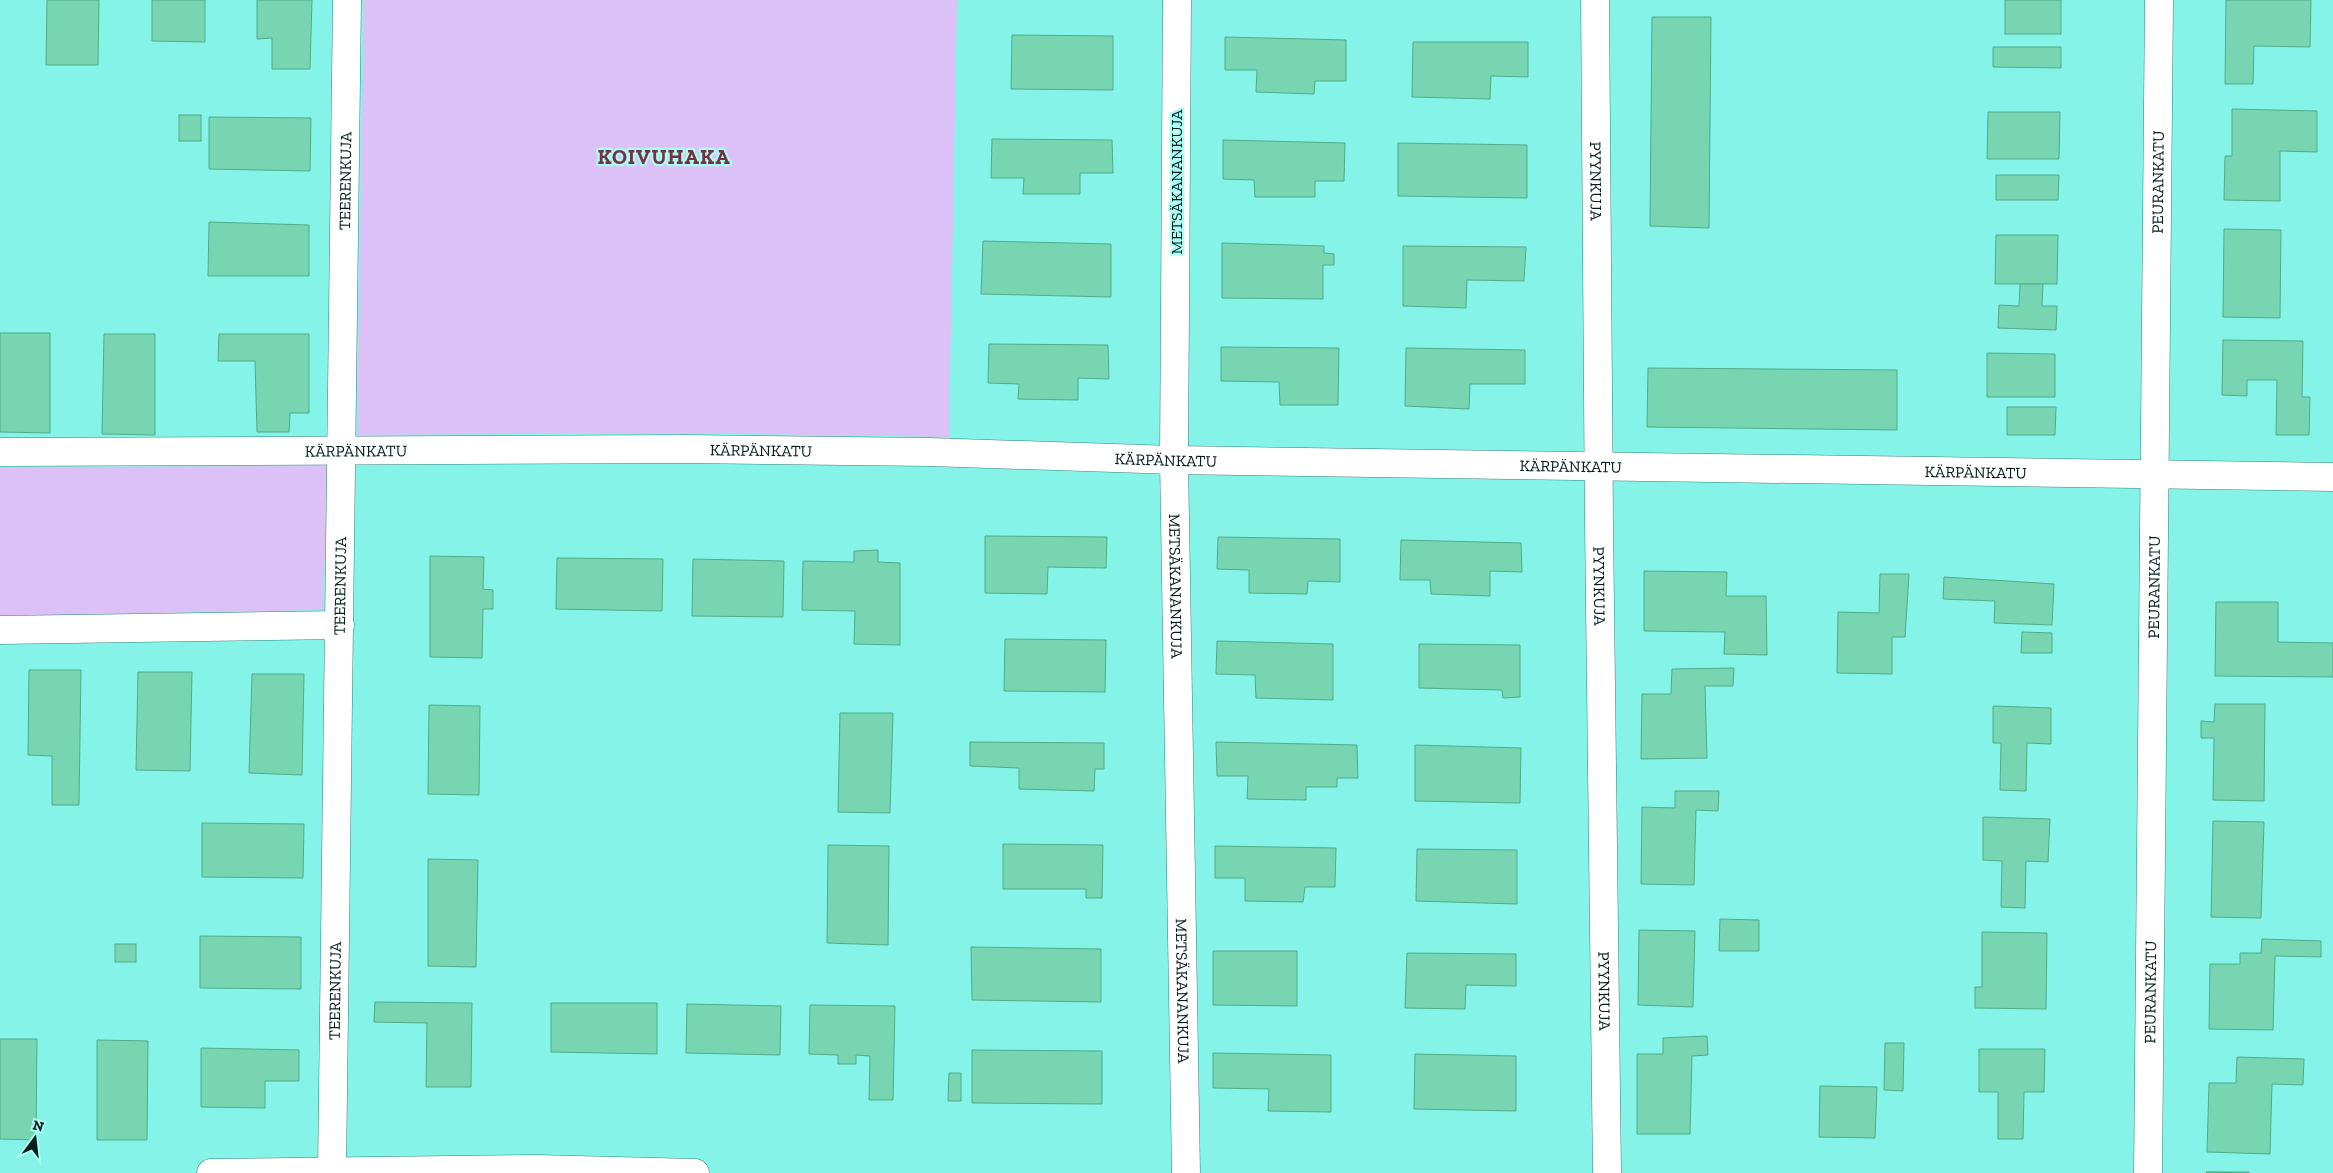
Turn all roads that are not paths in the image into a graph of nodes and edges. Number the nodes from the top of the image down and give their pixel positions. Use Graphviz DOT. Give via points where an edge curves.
graph roads {
  1 [pos="347,0"];
  2 [pos="1178,0"];
  3 [pos="1595,0"];
  4 [pos="2159,0"];
  5 [pos="342,451"];
  6 [pos="0,452"];
  7 [pos="1174,460"];
  8 [pos="1598,466"];
  9 [pos="2155,474"];
  10 [pos="2333,477"];
  11 [pos="340,625"];
  12 [pos="0,630"];
  13 [pos="332,1171"];
  14 [pos="211,1173"];
  15 [pos="695,1173"];
  16 [pos="1186,1173"];
  17 [pos="1607,1173"];
  18 [pos="2148,1173"];
  1 -- 5 [label="street, TEERENKUJA"];
  2 -- 7 [label="street, METSÄKANANKUJA"];
  3 -- 8 [label="street, PYYNKUJA"];
  4 -- 9 [label="street, PEURANKATU"];
  5 -- 6 [label="street, KÄRPÄNKATU"];
  5 -- 7 [label="street, KÄRPÄNKATU" via="687,449"];
  5 -- 11 [label="street, TEERENKUJA"];
  7 -- 8 [label="street, KÄRPÄNKATU"];
  7 -- 16 [label="street, METSÄKANANKUJA"];
  8 -- 9 [label="street, KÄRPÄNKATU"];
  8 -- 17 [label="street, PYYNKUJA"];
  9 -- 10 [label="street, KÄRPÄNKATU"];
  9 -- 18 [label="street, PEURANKATU"];
  11 -- 12 [label="street"];
  11 -- 13 [label="street, TEERENKUJA"];
  13 -- 14 [label="street"];
  13 -- 15 [label="street" via="536,1169"];
}
